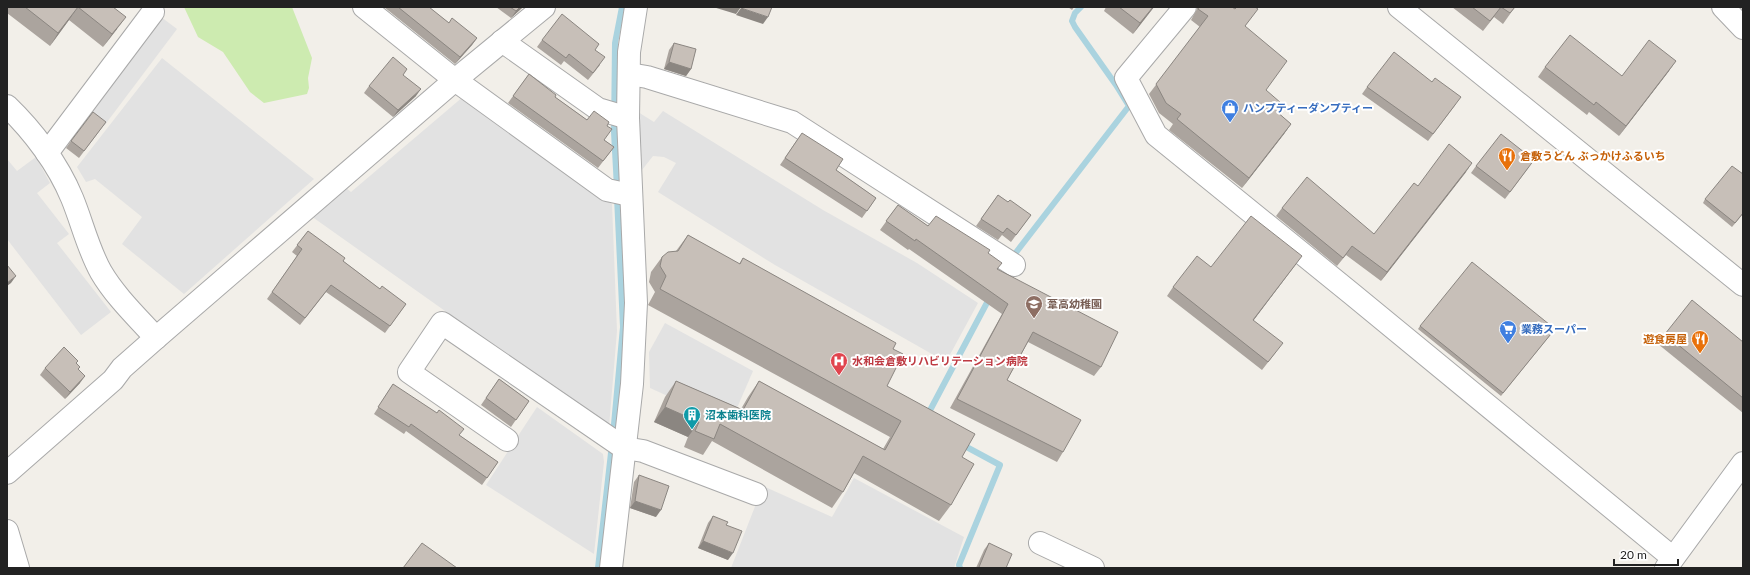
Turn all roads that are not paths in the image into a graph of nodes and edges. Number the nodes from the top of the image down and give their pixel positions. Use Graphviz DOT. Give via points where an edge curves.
graph roads {
  1 [pos="364,7"];
  2 [pos="544,7"];
  3 [pos="636,7"];
  4 [pos="1185,7"];
  5 [pos="1399,7"];
  6 [pos="1723,7"];
  7 [pos="153,12"];
  8 [pos="1743,28"];
  9 [pos="502,41"];
  10 [pos="629,74"];
  11 [pos="455,80"];
  12 [pos="7,106"];
  13 [pos="619,115"];
  14 [pos="47,153"];
  15 [pos="621,193"];
  16 [pos="1014,265"];
  17 [pos="1743,285"];
  18 [pos="156,338"];
  19 [pos="507,440"];
  20 [pos="618,444"];
  21 [pos="1743,463"];
  22 [pos="7,473"];
  23 [pos="756,494"];
  24 [pos="7,531"];
  25 [pos="1040,543"];
  26 [pos="1670,563"];
  27 [pos="18,568"];
  28 [pos="611,568"];
  29 [pos="1093,568"];
  1 -- 11 [label="street"];
  2 -- 9 [label="street"];
  3 -- 10 [label="street" via="629,52"];
  4 -- 26 [label="street" via="1126,78 1156,136 1352,294"];
  5 -- 17 [label="street"];
  6 -- 8 [label="street"];
  7 -- 14 [label="street"];
  9 -- 11 [label="street"];
  9 -- 13 [label="street" via="598,109"];
  10 -- 13 [label="street"];
  10 -- 16 [label="street" via="647,77 792,122"];
  11 -- 15 [label="street" via="607,190"];
  11 -- 18 [label="street"];
  12 -- 14 [label="street"];
  13 -- 15 [label="street"];
  14 -- 18 [label="street" via="72,197 101,273"];
  15 -- 20 [label="street" via="636,303 632,384"];
  18 -- 22 [label="street" via="122,368 113,380"];
  19 -- 20 [label="street" via="409,372 442,323"];
  20 -- 23 [label="street"];
  20 -- 28 [label="street"];
  21 -- 26 [label="street"];
  24 -- 27 [label="street"];
  25 -- 29 [label="street"];
}
